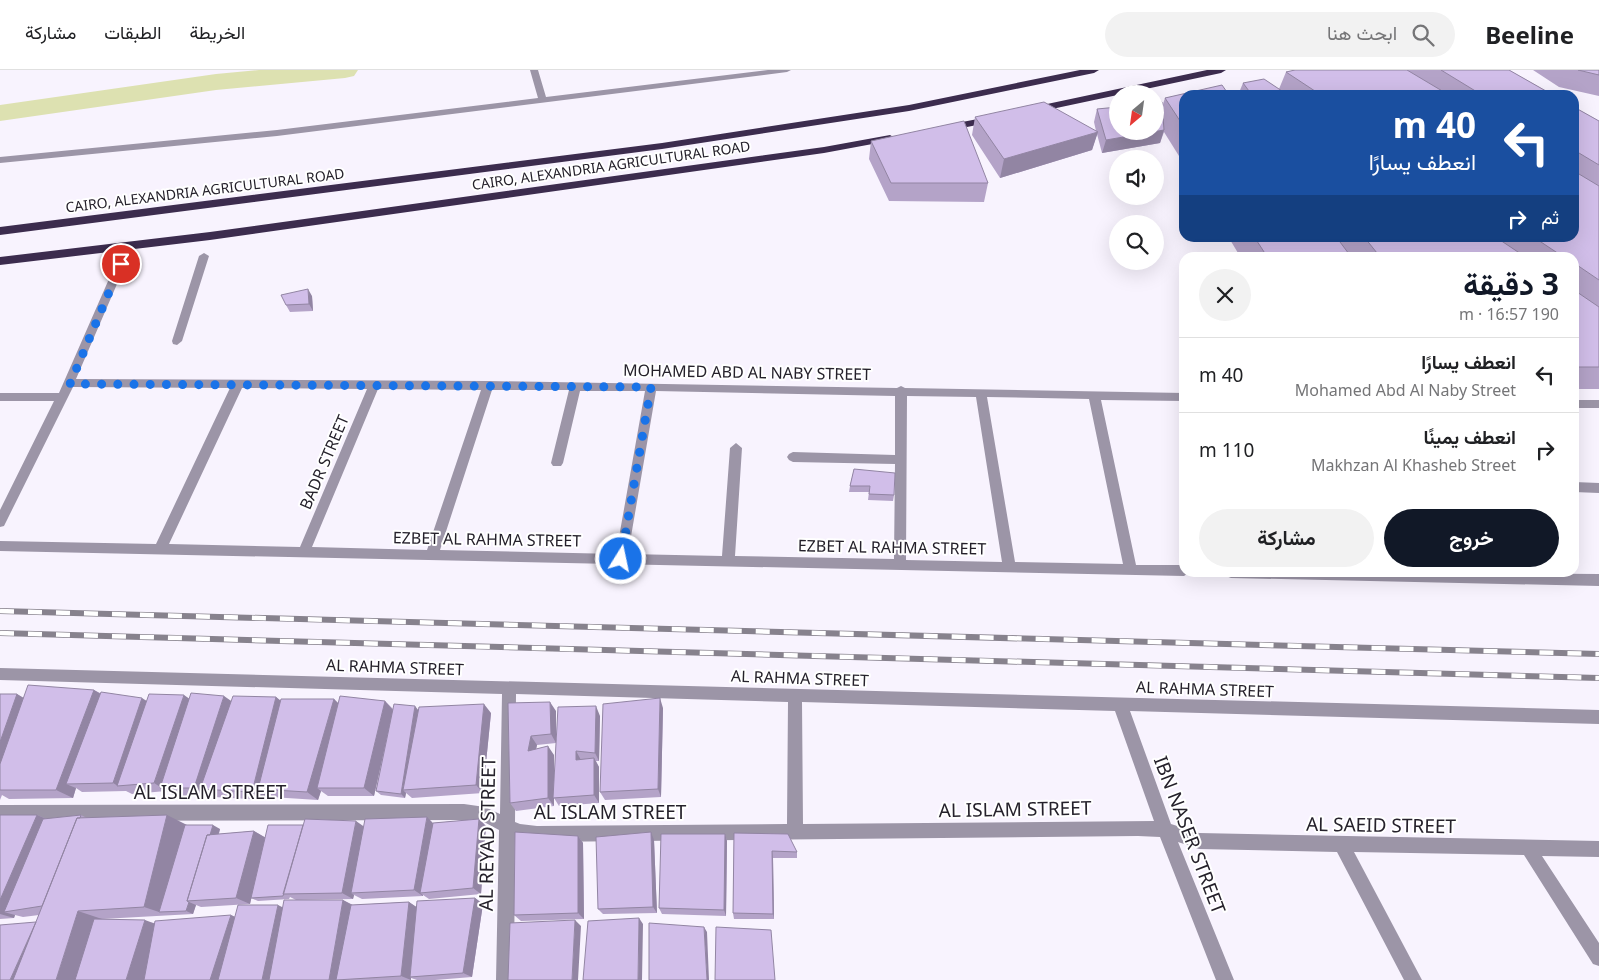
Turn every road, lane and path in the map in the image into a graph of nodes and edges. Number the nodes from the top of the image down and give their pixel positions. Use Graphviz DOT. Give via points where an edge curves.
graph roads {
  1 [pos="534,70"];
  2 [pos="787,70"];
  3 [pos="1094,70"];
  4 [pos="1221,70"];
  5 [pos="543,101"];
  6 [pos="1026,112"];
  7 [pos="1007,116"];
  8 [pos="931,131"];
  9 [pos="903,136"];
  10 [pos="0,160"];
  11 [pos="0,231"];
  12 [pos="128,247"];
  13 [pos="204,256"];
  14 [pos="0,261"];
  15 [pos="177,340"];
  16 [pos="70,384"];
  17 [pos="238,384"];
  18 [pos="375,384"];
  19 [pos="488,385"];
  20 [pos="576,386"];
  21 [pos="651,387"];
  22 [pos="901,390"];
  23 [pos="981,392"];
  24 [pos="1094,394"];
  25 [pos="0,397"];
  26 [pos="62,397"];
  27 [pos="1179,397"];
  28 [pos="1579,404"];
  29 [pos="1599,404"];
  30 [pos="736,448"];
  31 [pos="793,457"];
  32 [pos="901,460"];
  33 [pos="557,463"];
  34 [pos="1579,487"];
  35 [pos="1599,488"];
  36 [pos="0,522"];
  37 [pos="0,546"];
  38 [pos="160,549"];
  39 [pos="304,552"];
  40 [pos="432,555"];
  41 [pos="621,559"];
  42 [pos="728,561"];
  43 [pos="900,565"];
  44 [pos="1009,567"];
  45 [pos="1131,570"];
  46 [pos="1179,571"];
  47 [pos="1478,577"];
  48 [pos="1599,580"];
  49 [pos="0,674"];
  50 [pos="509,688"];
  51 [pos="795,695"];
  52 [pos="1120,704"];
  53 [pos="1599,717"];
  54 [pos="0,813"];
  55 [pos="507,827"];
  56 [pos="1165,830"];
  57 [pos="794,831"];
  58 [pos="1341,844"];
  59 [pos="1528,848"];
  60 [pos="1599,849"];
  61 [pos="1599,958"];
  62 [pos="505,980"];
  63 [pos="1225,980"];
  64 [pos="1413,980"];
  1 -- 5 [label="street"];
  2 -- 5 [label="street"];
  3 -- 11 [label="highway, CAIRO, ALEXANDRIA AGRICULTURAL ROAD" via="909,108 662,146"];
  4 -- 6 [label="highway"];
  5 -- 10 [label="street" via="276,133"];
  7 -- 8 [label="highway"];
  9 -- 12 [label="highway, CAIRO, ALEXANDRIA AGRICULTURAL ROAD" via="824,150"];
  12 -- 14 [label="highway, CAIRO, ALEXANDRIA AGRICULTURAL ROAD"];
  12 -- 16 [label="street"];
  13 -- 15 [label="street"];
  16 -- 17 [label="street, MOHAMED ABD AL NABY STREET"];
  16 -- 26 [label="street"];
  17 -- 18 [label="street, MOHAMED ABD AL NABY STREET"];
  17 -- 38 [label="street"];
  18 -- 19 [label="street, MOHAMED ABD AL NABY STREET"];
  18 -- 39 [label="street, BADR STREET"];
  19 -- 20 [label="street, MOHAMED ABD AL NABY STREET"];
  19 -- 40 [label="street"];
  20 -- 21 [label="street, MOHAMED ABD AL NABY STREET"];
  20 -- 33 [label="street"];
  21 -- 22 [label="street, MOHAMED ABD AL NABY STREET"];
  21 -- 41 [label="street"];
  22 -- 23 [label="street, MOHAMED ABD AL NABY STREET"];
  22 -- 32 [label="street"];
  23 -- 24 [label="street, MOHAMED ABD AL NABY STREET"];
  23 -- 44 [label="street"];
  24 -- 27 [label="street, MOHAMED ABD AL NABY STREET"];
  24 -- 45 [label="street"];
  25 -- 26 [label="street"];
  26 -- 36 [label="street"];
  28 -- 29 [label="street"];
  30 -- 42 [label="street"];
  31 -- 32 [label="street"];
  32 -- 43 [label="street"];
  34 -- 35 [label="street"];
  37 -- 38 [label="street, EZBET AL RAHMA STREET"];
  38 -- 39 [label="street, EZBET AL RAHMA STREET"];
  39 -- 40 [label="street, EZBET AL RAHMA STREET"];
  40 -- 41 [label="street, EZBET AL RAHMA STREET"];
  41 -- 42 [label="street, EZBET AL RAHMA STREET"];
  42 -- 43 [label="street, EZBET AL RAHMA STREET"];
  43 -- 44 [label="street, EZBET AL RAHMA STREET"];
  44 -- 45 [label="street, EZBET AL RAHMA STREET"];
  45 -- 46 [label="street, EZBET AL RAHMA STREET"];
  47 -- 48 [label="street"];
  49 -- 50 [label="street, AL RAHMA STREET"];
  50 -- 51 [label="street, AL RAHMA STREET"];
  50 -- 55 [label="street, AL REYAD STREET"];
  51 -- 52 [label="street, AL RAHMA STREET"];
  51 -- 57 [label="street"];
  52 -- 53 [label="street, AL RAHMA STREET"];
  52 -- 56 [label="street, IBN NASER STREET"];
  54 -- 55 [label="street, AL ISLAM STREET" via="464,812 485,815"];
  55 -- 57 [label="street, AL ISLAM STREET" via="537,834"];
  55 -- 62 [label="street, AL REYAD STREET"];
  56 -- 57 [label="street, AL ISLAM STREET"];
  56 -- 58 [label="street, AL SAEID STREET" via="1199,841"];
  56 -- 63 [label="street, IBN NASER STREET"];
  58 -- 59 [label="street, AL SAEID STREET"];
  58 -- 64 [label="street"];
  59 -- 60 [label="street, AL SAEID STREET"];
  59 -- 61 [label="street"];
}
